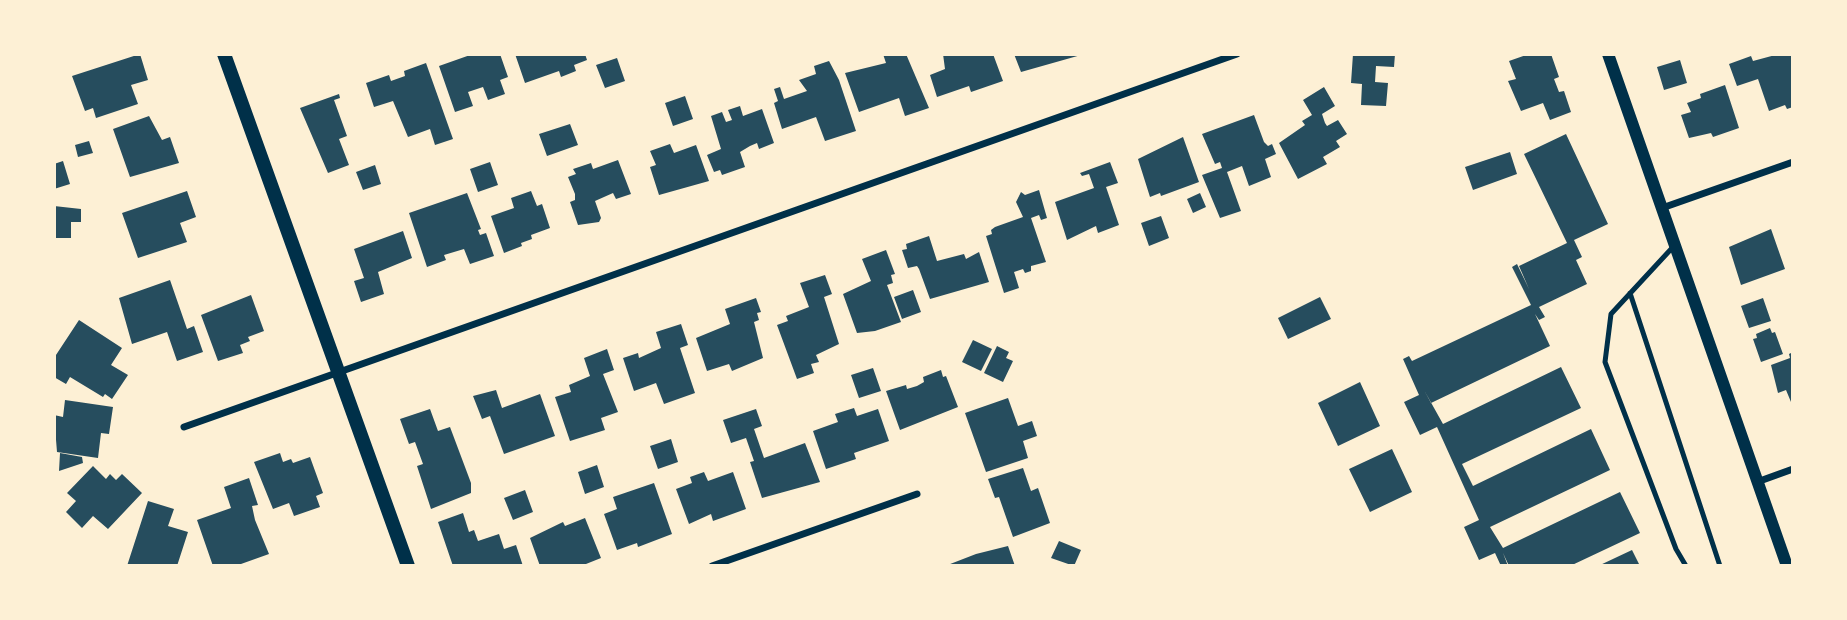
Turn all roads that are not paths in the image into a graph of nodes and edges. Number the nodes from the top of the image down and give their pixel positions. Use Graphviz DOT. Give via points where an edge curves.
graph roads {
  1 [pos="1237,54"];
  2 [pos="1608,54"];
  3 [pos="228,55"];
  4 [pos="1793,162"];
  5 [pos="1662,208"];
  6 [pos="1675,245"];
  7 [pos="1630,293"];
  8 [pos="338,372"];
  9 [pos="184,427"];
  10 [pos="1793,469"];
  11 [pos="1756,482"];
  12 [pos="917,494"];
  13 [pos="408,566"];
  14 [pos="712,566"];
  15 [pos="1686,566"];
  16 [pos="1720,566"];
  17 [pos="1787,566"];
  1 -- 8 [label="street"];
  2 -- 5 [label="street"];
  3 -- 8 [label="main road"];
  4 -- 5 [label="street"];
  5 -- 6 [label="street"];
  6 -- 7 [label="lane"];
  6 -- 11 [label="street"];
  7 -- 15 [label="lane" via="1611,314 1605,362"];
  7 -- 16 [label="lane"];
  8 -- 9 [label="street"];
  8 -- 13 [label="main road"];
  10 -- 11 [label="street"];
  11 -- 17 [label="street"];
  12 -- 14 [label="street"];
}
